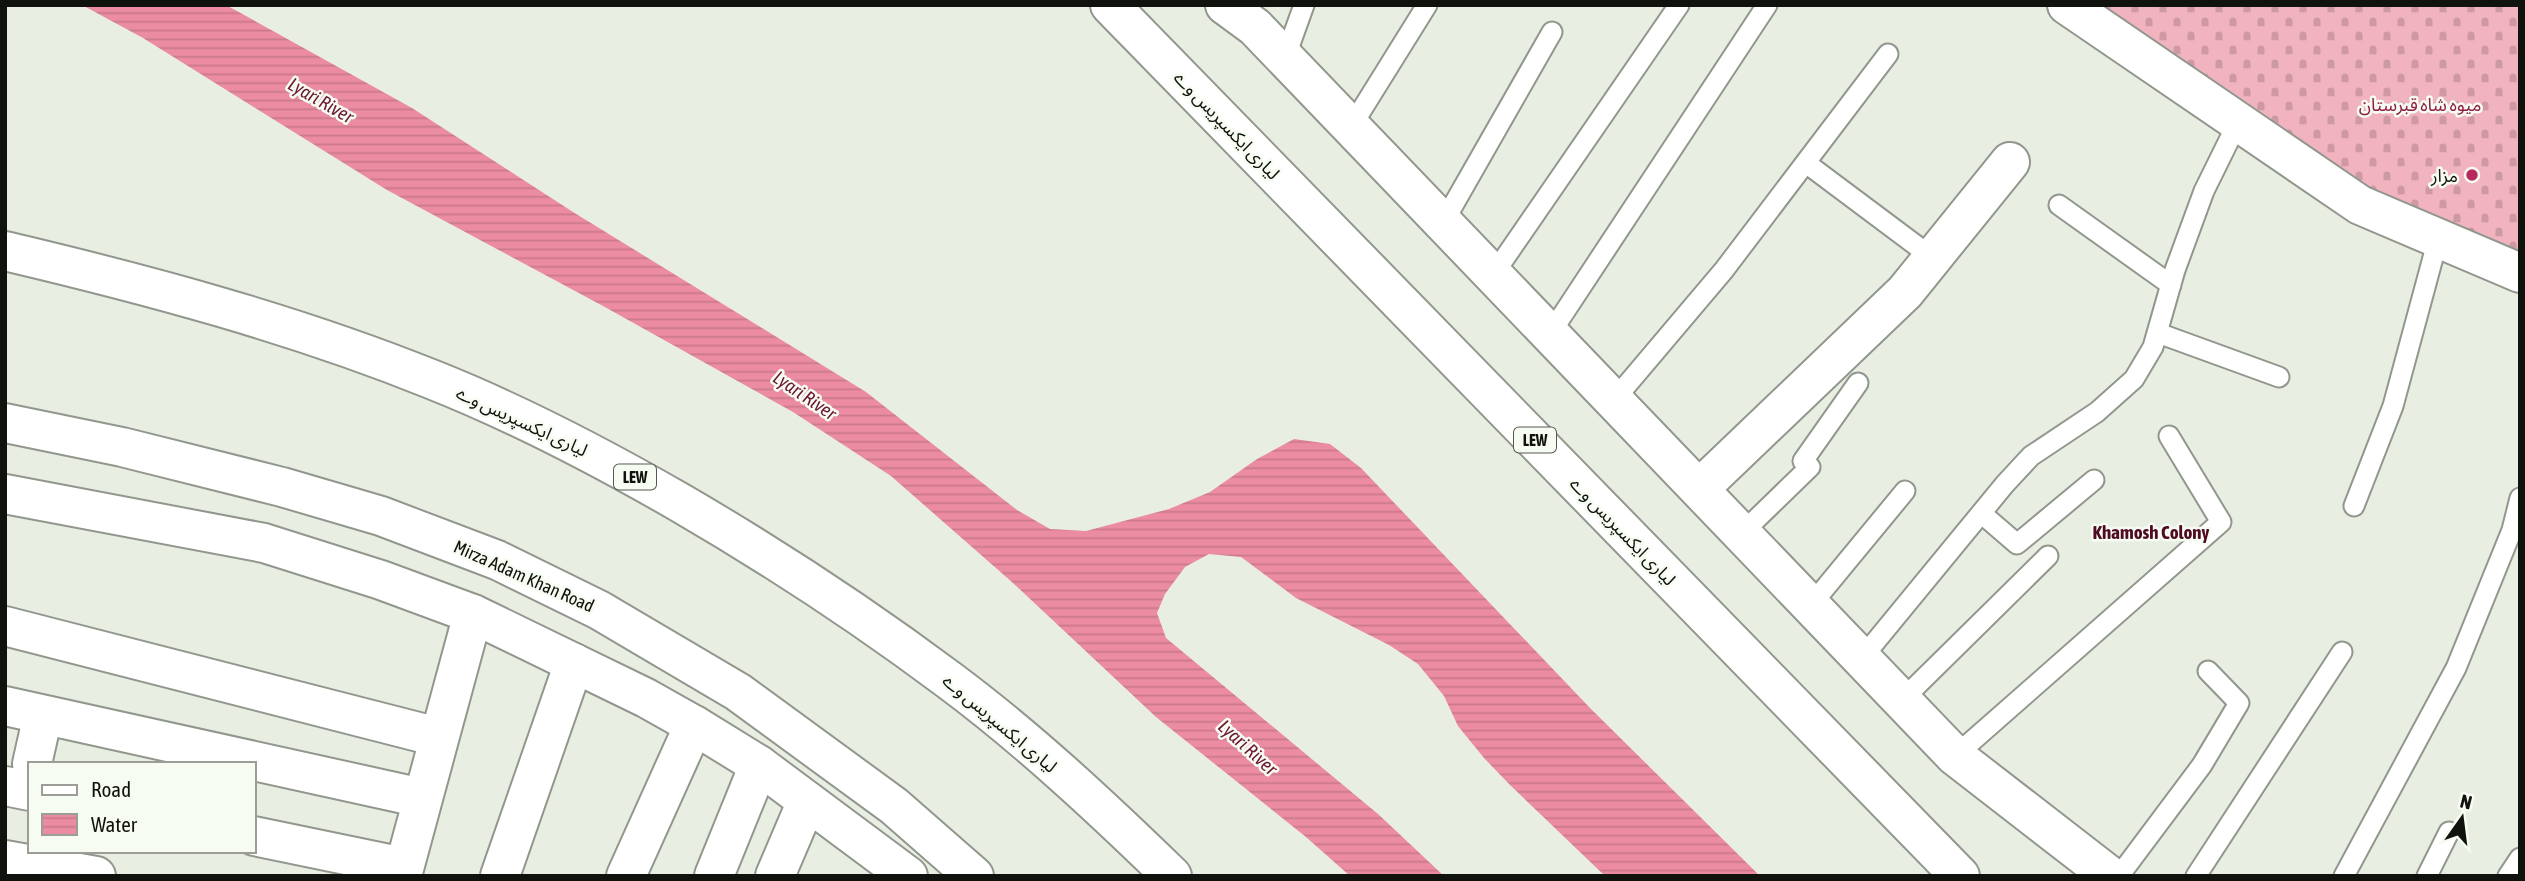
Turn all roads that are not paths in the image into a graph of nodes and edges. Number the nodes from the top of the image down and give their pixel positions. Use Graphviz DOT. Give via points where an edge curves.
graph roads {
  1 [pos="1110,5"];
  2 [pos="1225,5"];
  3 [pos="1304,5"];
  4 [pos="1427,5"];
  5 [pos="1679,5"];
  6 [pos="1767,5"];
  7 [pos="2067,5"];
  8 [pos="1552,33"];
  9 [pos="1888,54"];
  10 [pos="1285,58"];
  11 [pos="2238,122"];
  12 [pos="1351,127"];
  13 [pos="2010,162"];
  14 [pos="1806,163"];
  15 [pos="2059,205"];
  16 [pos="1443,223"];
  17 [pos="2438,239"];
  18 [pos="5,251"];
  19 [pos="1933,258"];
  20 [pos="2520,273"];
  21 [pos="1493,275"];
  22 [pos="2171,285"];
  23 [pos="2158,333"];
  24 [pos="1550,334"];
  25 [pos="2279,377"];
  26 [pos="1858,383"];
  27 [pos="1614,400"];
  28 [pos="5,423"];
  29 [pos="2169,436"];
  30 [pos="2094,480"];
  31 [pos="1699,489"];
  32 [pos="1905,491"];
  33 [pos="5,494"];
  34 [pos="2519,502"];
  35 [pos="2354,506"];
  36 [pos="1981,513"];
  37 [pos="1742,533"];
  38 [pos="2048,556"];
  39 [pos="1811,605"];
  40 [pos="473,614"];
  41 [pos="5,626"];
  42 [pos="2343,652"];
  43 [pos="1862,658"];
  44 [pos="574,663"];
  45 [pos="2208,671"];
  46 [pos="1902,700"];
  47 [pos="5,706"];
  48 [pos="43,715"];
  49 [pos="694,725"];
  50 [pos="438,737"];
  51 [pos="1955,755"];
  52 [pos="30,762"];
  53 [pos="759,765"];
  54 [pos="422,798"];
  55 [pos="807,801"];
  56 [pos="2449,832"];
  57 [pos="256,836"];
  58 [pos="2520,858"];
  59 [pos="5,860"];
  60 [pos="403,871"];
  61 [pos="899,873"];
  62 [pos="96,876"];
  63 [pos="500,876"];
  64 [pos="626,876"];
  65 [pos="714,876"];
  66 [pos="775,876"];
  67 [pos="974,876"];
  68 [pos="1172,876"];
  69 [pos="1960,876"];
  70 [pos="2110,876"];
  71 [pos="2119,876"];
  72 [pos="2196,876"];
  73 [pos="2344,876"];
  74 [pos="2427,876"];
  75 [pos="2508,876"];
  1 -- 69 [label="main road, لیاری ایکسپریس وے / LEW"];
  2 -- 10 [label="main road"];
  3 -- 10 [label="lane"];
  4 -- 12 [label="lane"];
  5 -- 21 [label="lane"];
  6 -- 24 [label="lane"];
  7 -- 11 [label="main road"];
  8 -- 16 [label="lane"];
  9 -- 14 [label="lane"];
  10 -- 12 [label="main road"];
  11 -- 17 [label="main road" via="2360,205"];
  11 -- 22 [label="lane" via="2204,191"];
  12 -- 16 [label="main road"];
  13 -- 19 [label="main road"];
  14 -- 19 [label="lane"];
  14 -- 27 [label="lane" via="1724,270"];
  15 -- 22 [label="lane"];
  16 -- 21 [label="main road"];
  17 -- 20 [label="main road"];
  17 -- 35 [label="lane" via="2393,406"];
  18 -- 68 [label="main road, لیاری ایکسپریس وے / LEW" via="205,302 319,338 432,379 566,440 752,545 908,650 1045,760"];
  19 -- 31 [label="main road" via="1905,292"];
  21 -- 24 [label="main road"];
  22 -- 23 [label="lane"];
  23 -- 25 [label="lane"];
  23 -- 36 [label="lane" via="2134,379 2097,412 2031,456"];
  24 -- 27 [label="main road"];
  26 -- 37 [label="lane" via="1803,461 1810,467"];
  27 -- 31 [label="main road"];
  28 -- 67 [label="main road, Mirza Adam Khan Road" via="282,487 380,516 497,560 599,610 738,692 894,806"];
  29 -- 51 [label="lane" via="2221,522"];
  30 -- 36 [label="lane" via="2017,544"];
  31 -- 37 [label="main road"];
  32 -- 39 [label="lane"];
  33 -- 40 [label="main road" via="264,543"];
  34 -- 73 [label="lane" via="2456,668"];
  36 -- 43 [label="lane"];
  37 -- 39 [label="main road"];
  38 -- 46 [label="lane"];
  39 -- 43 [label="main road"];
  40 -- 44 [label="main road"];
  40 -- 50 [label="main road"];
  41 -- 50 [label="main road"];
  42 -- 72 [label="lane"];
  43 -- 46 [label="main road"];
  44 -- 49 [label="main road"];
  44 -- 63 [label="main road"];
  45 -- 71 [label="lane" via="2239,703 2202,765"];
  46 -- 51 [label="main road"];
  47 -- 48 [label="main road"];
  48 -- 52 [label="main road"];
  48 -- 54 [label="main road"];
  49 -- 53 [label="main road"];
  49 -- 64 [label="main road"];
  50 -- 54 [label="main road"];
  51 -- 70 [label="main road"];
  53 -- 55 [label="main road"];
  53 -- 65 [label="main road"];
  54 -- 60 [label="main road"];
  55 -- 61 [label="main road"];
  55 -- 66 [label="main road"];
  56 -- 74 [label="lane"];
  57 -- 60 [label="main road"];
  58 -- 75 [label="lane"];
  59 -- 62 [label="main road"];
}
